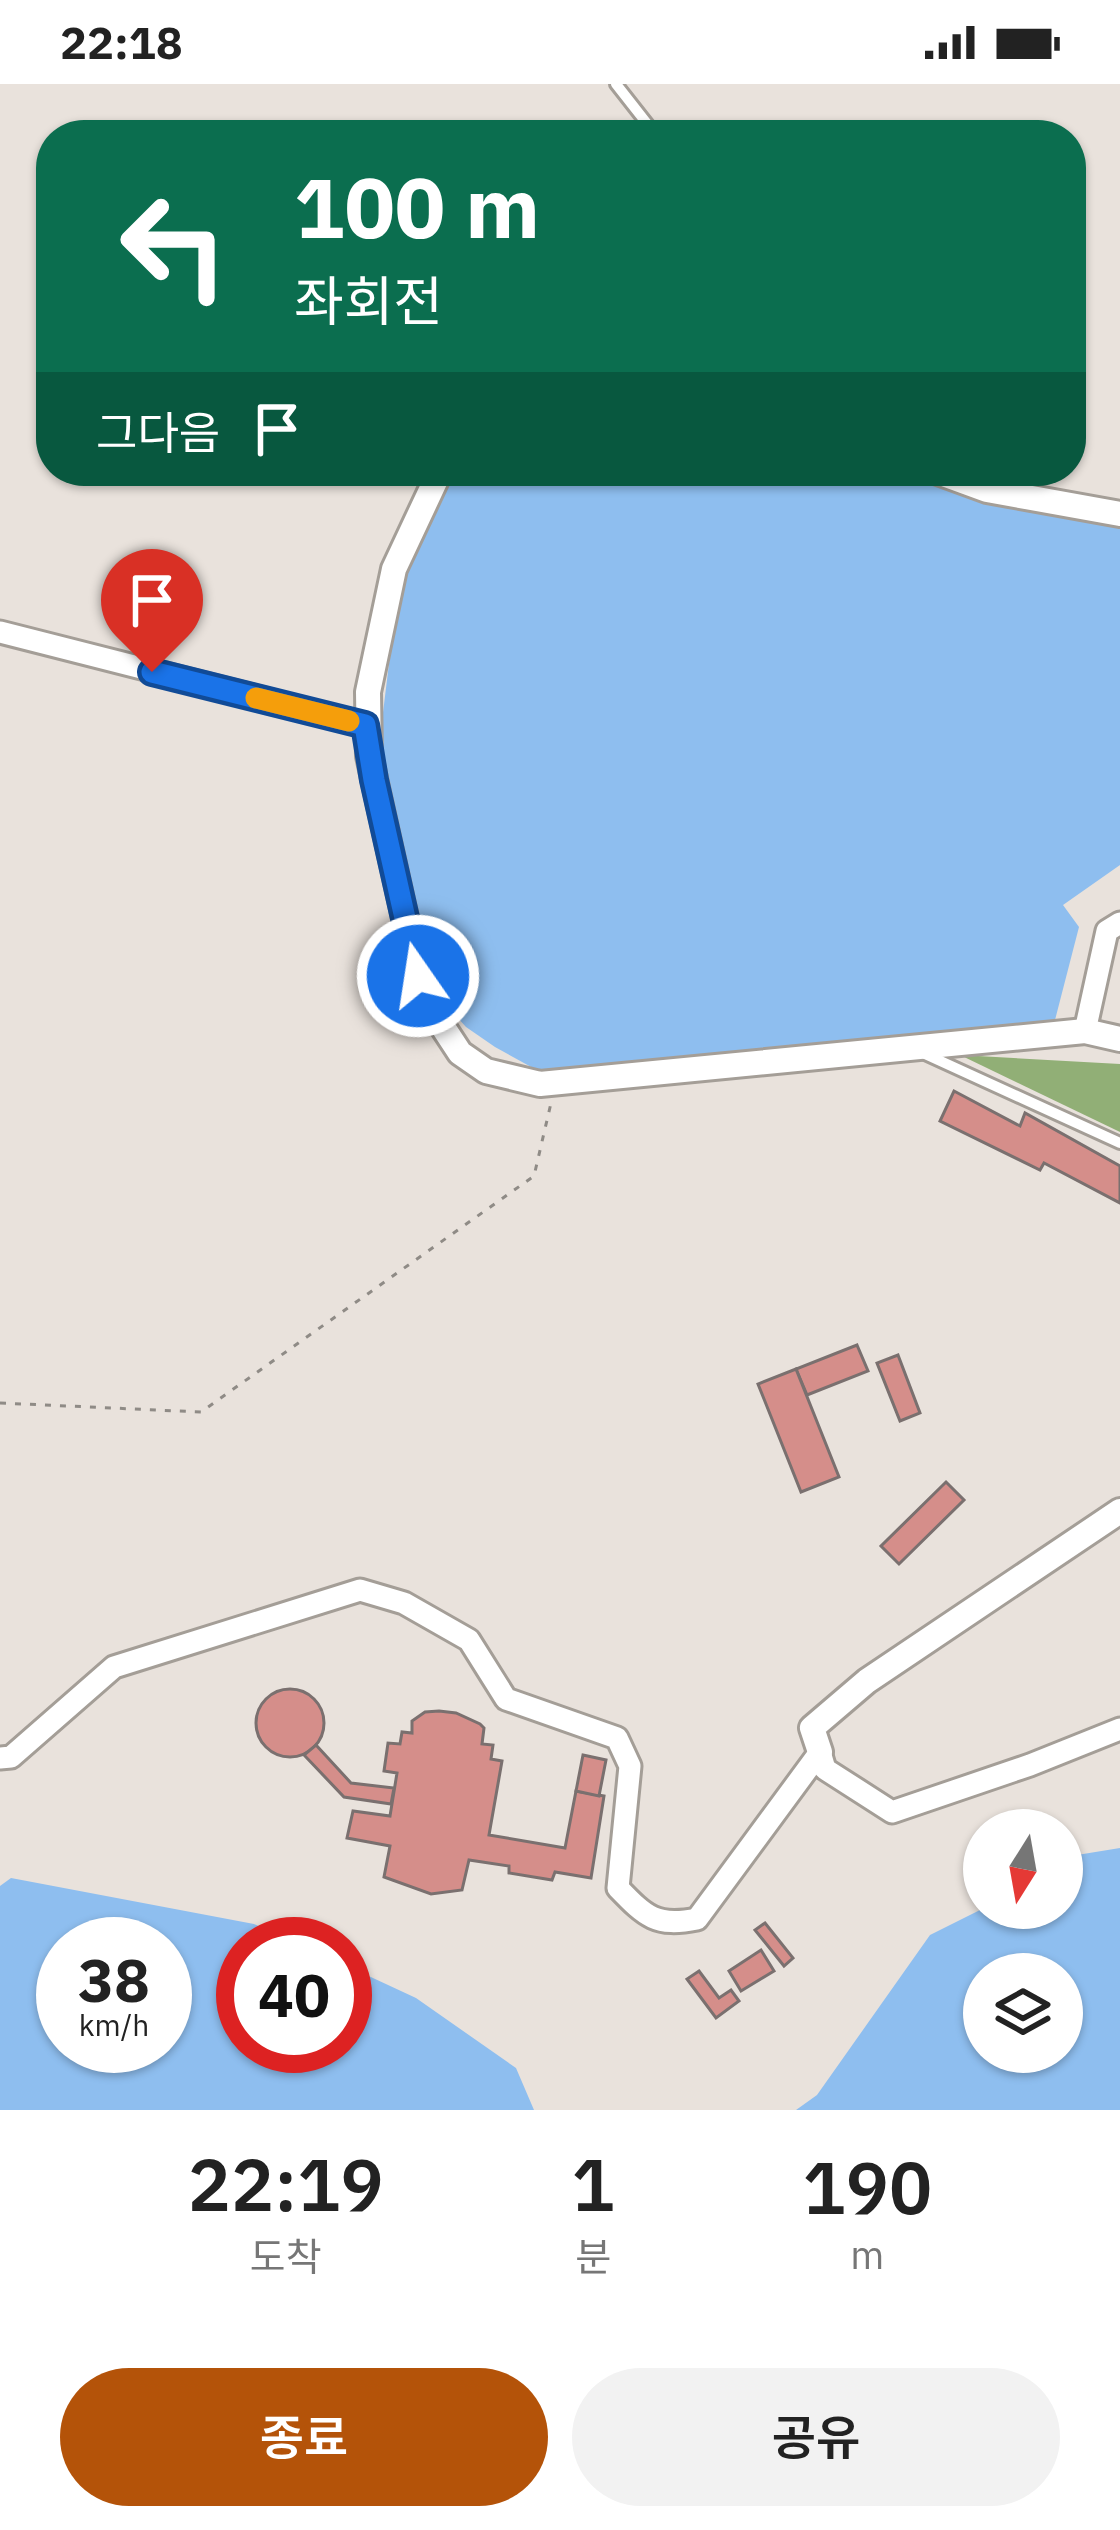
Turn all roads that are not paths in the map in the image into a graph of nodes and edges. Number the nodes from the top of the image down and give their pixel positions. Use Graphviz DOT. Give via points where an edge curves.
graph roads {
  1 [pos="616,84"];
  2 [pos="644,120"];
  3 [pos="433,486"];
  4 [pos="976,486"];
  5 [pos="1120,514"];
  6 [pos="0,632"];
  7 [pos="365,725"];
  8 [pos="1120,923"];
  9 [pos="1094,998"];
  10 [pos="1120,1003"];
  11 [pos="1085,1031"];
  12 [pos="1120,1039"];
  13 [pos="911,1047"];
  14 [pos="1120,1143"];
  15 [pos="1120,1511"];
  16 [pos="1120,1729"];
  17 [pos="820,1752"];
  18 [pos="0,1758"];
  1 -- 2 [label="lane"];
  3 -- 7 [label="street" via="394,569"];
  4 -- 5 [label="street"];
  6 -- 7 [label="street"];
  7 -- 13 [label="street" via="418,976 460,1052 486,1071 552,1083"];
  8 -- 9 [label="street" via="1107,931"];
  9 -- 10 [label="street"];
  9 -- 11 [label="street"];
  11 -- 12 [label="street"];
  11 -- 13 [label="street"];
  13 -- 14 [label="lane"];
  15 -- 17 [label="street" via="867,1681 812,1728"];
  16 -- 17 [label="street" via="892,1811 825,1769"];
  17 -- 18 [label="street" via="698,1918 674,1923 646,1917 618,1888 630,1766 617,1738 506,1699 469,1640 360,1590 114,1667"];
}
